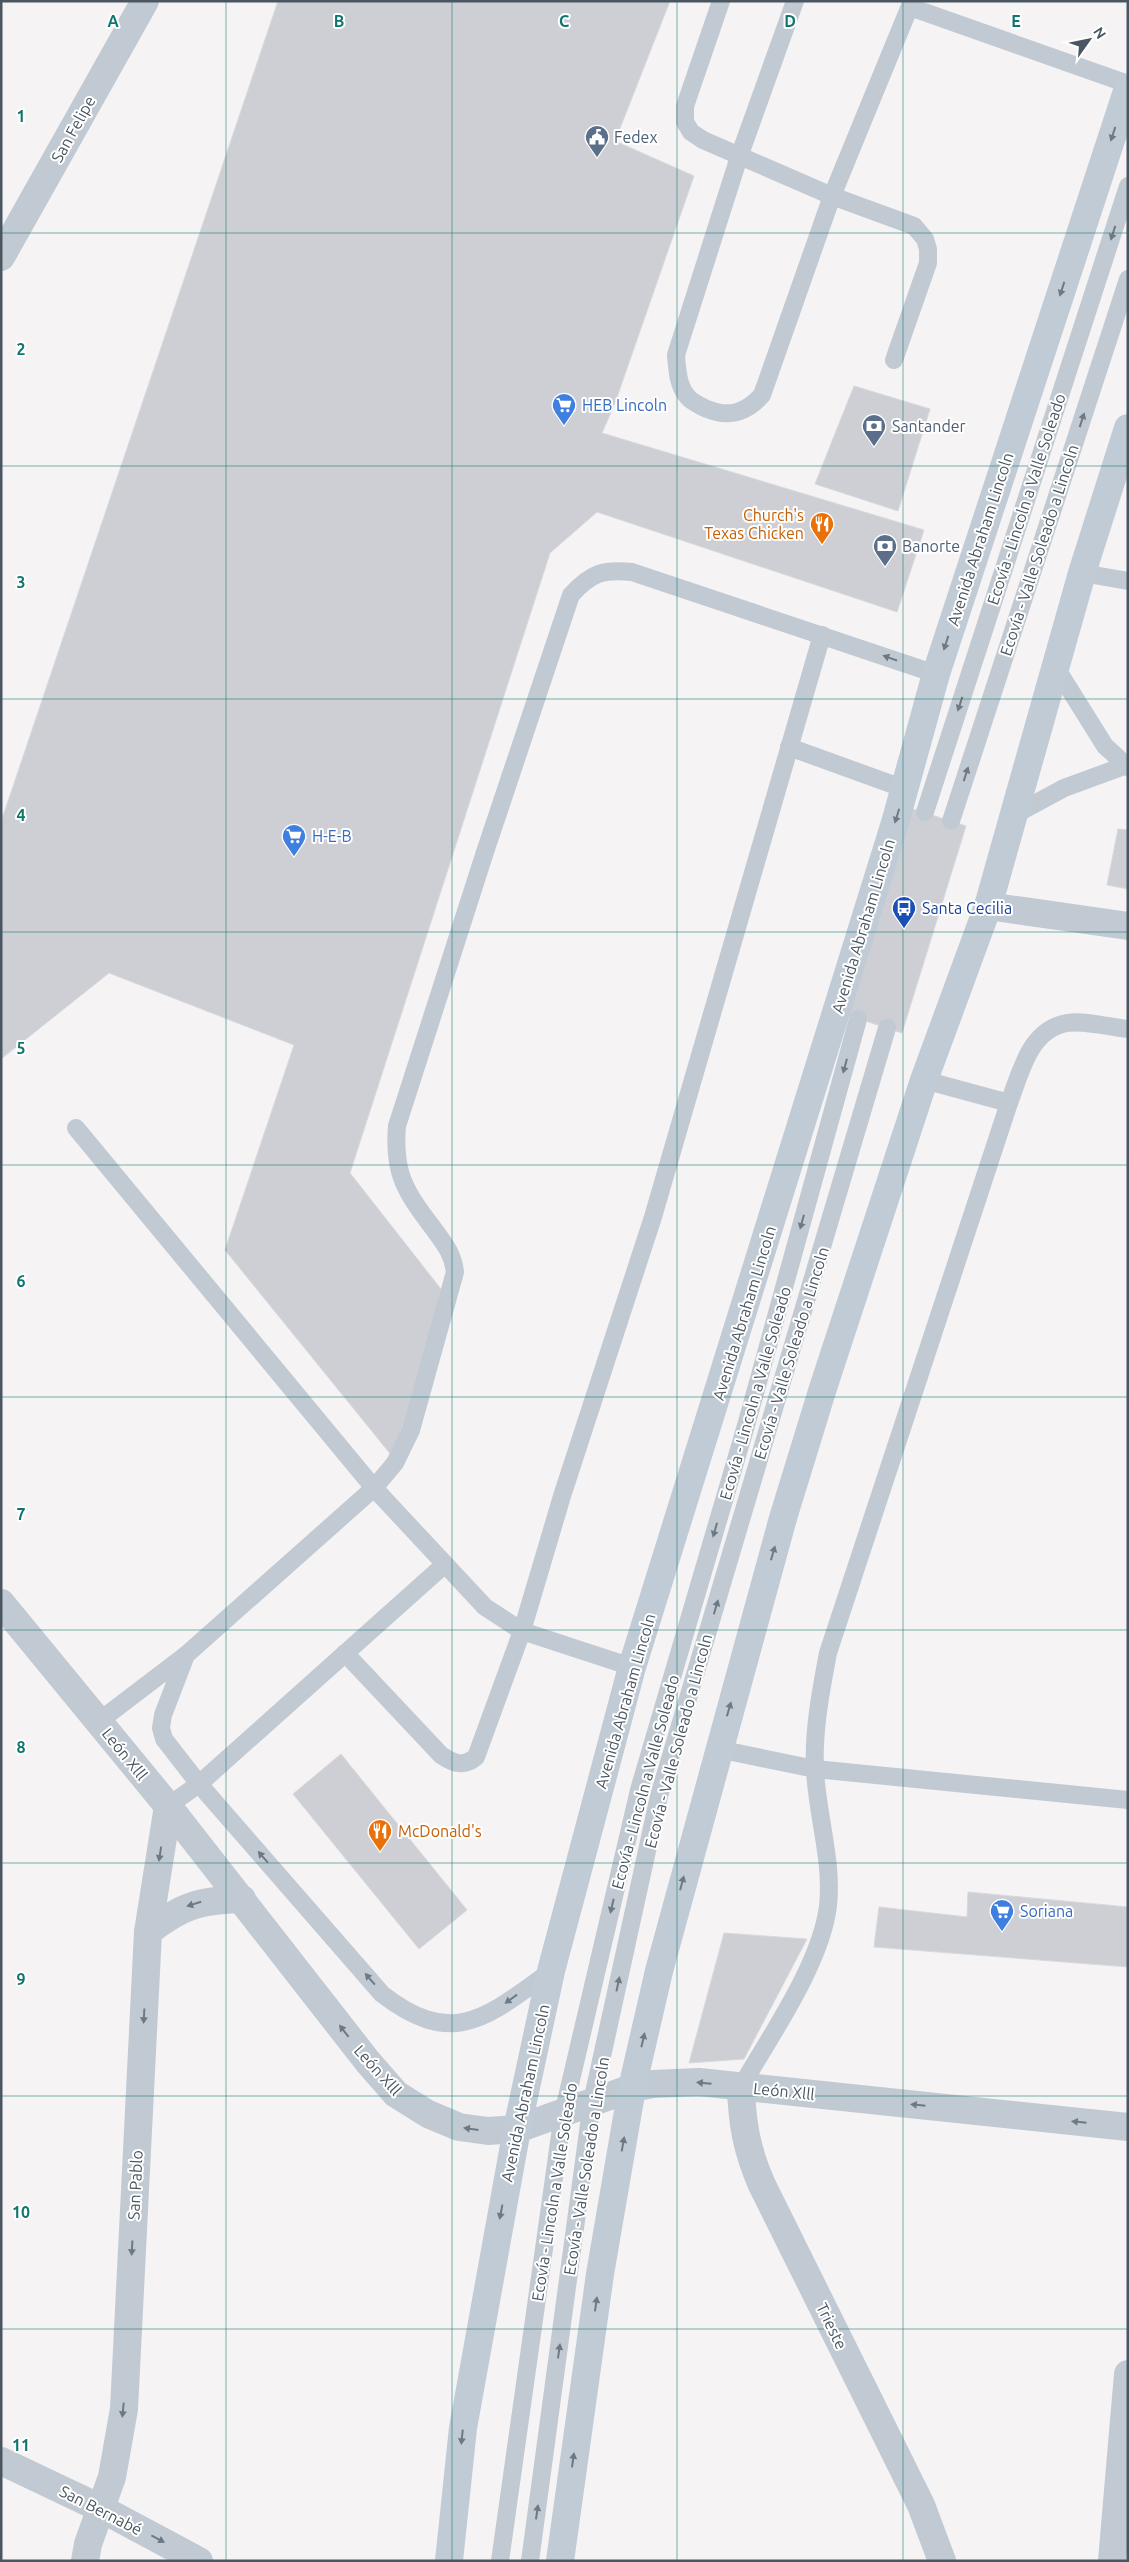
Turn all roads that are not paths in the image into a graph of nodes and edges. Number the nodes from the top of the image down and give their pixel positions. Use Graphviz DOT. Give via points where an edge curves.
graph roads {
  1 [pos="145,1"];
  2 [pos="721,1"];
  3 [pos="795,1"];
  4 [pos="911,4"];
  5 [pos="1128,84"];
  6 [pos="1128,88"];
  7 [pos="739,157"];
  8 [pos="1128,186"];
  9 [pos="832,196"];
  10 [pos="1,257"];
  11 [pos="1128,279"];
  12 [pos="894,360"];
  13 [pos="1128,428"];
  14 [pos="1082,573"];
  15 [pos="1128,581"];
  16 [pos="822,635"];
  17 [pos="1055,666"];
  18 [pos="936,674"];
  19 [pos="790,747"];
  20 [pos="1126,766"];
  21 [pos="905,789"];
  22 [pos="924,812"];
  23 [pos="1014,815"];
  24 [pos="951,821"];
  25 [pos="988,906"];
  26 [pos="1128,926"];
  27 [pos="858,1019"];
  28 [pos="887,1028"];
  29 [pos="1128,1029"];
  30 [pos="924,1080"];
  31 [pos="1009,1103"];
  32 [pos="76,1128"];
  33 [pos="374,1488"];
  34 [pos="444,1565"];
  35 [pos="1,1603"];
  36 [pos="522,1631"];
  37 [pos="345,1653"];
  38 [pos="186,1655"];
  39 [pos="632,1667"];
  40 [pos="98,1722"];
  41 [pos="718,1749"];
  42 [pos="815,1768"];
  43 [pos="199,1784"];
  44 [pos="1128,1800"];
  45 [pos="168,1806"];
  46 [pos="242,1899"];
  47 [pos="148,1932"];
  48 [pos="551,1971"];
  49 [pos="741,2087"];
  50 [pos="632,2088"];
  51 [pos="592,2102"];
  52 [pos="563,2114"];
  53 [pos="1128,2127"];
  54 [pos="517,2129"];
  55 [pos="1128,2374"];
  56 [pos="1,2461"];
  57 [pos="100,2508"];
  58 [pos="85,2561"];
  59 [pos="199,2561"];
  60 [pos="449,2561"];
  61 [pos="500,2561"];
  62 [pos="530,2561"];
  63 [pos="560,2561"];
  64 [pos="942,2561"];
  65 [pos="1112,2561"];
  1 -- 10 [label="street, San Felipe"];
  2 -- 7 [label="lane" via="685,106 685,122 691,132 703,140"];
  3 -- 7 [label="lane"];
  4 -- 5 [label="lane"];
  4 -- 9 [label="lane"];
  6 -- 18 [label="main road, Avenida Abraham Lincoln, one-way"];
  7 -- 9 [label="lane"];
  7 -- 9 [label="lane" via="676,356 681,384 687,396 717,413 739,413 754,405 762,395"];
  8 -- 22 [label="lane, Ecovía - Lincoln a Valle Soleado, one-way"];
  9 -- 12 [label="lane" via="914,226 925,239 928,262"];
  24 -- 11 [label="lane, Ecovía - Valle Soleado a Lincoln, one-way"];
  13 -- 14 [label="main road"];
  14 -- 15 [label="lane"];
  14 -- 17 [label="main road"];
  18 -- 16 [label="lane, one-way"];
  16 -- 19 [label="lane"];
  16 -- 33 [label="lane" via="632,572 612,570 595,574 571,595 397,1126 397,1164 406,1188 449,1250 455,1272 412,1430 394,1463"];
  17 -- 20 [label="lane" via="1100,738"];
  17 -- 23 [label="main road"];
  18 -- 21 [label="main road, Avenida Abraham Lincoln"];
  19 -- 21 [label="lane"];
  19 -- 36 [label="lane" via="656,1207 562,1496"];
  20 -- 23 [label="lane" via="1064,788"];
  21 -- 39 [label="main road, Avenida Abraham Lincoln, one-way"];
  23 -- 25 [label="main road"];
  25 -- 26 [label="street"];
  25 -- 30 [label="main road"];
  27 -- 52 [label="lane, Ecovía - Lincoln a Valle Soleado, one-way" via="747,1422 639,1790"];
  51 -- 28 [label="lane, Ecovía - Valle Soleado a Lincoln, one-way" via="660,1796"];
  29 -- 31 [label="lane" via="1068,1023 1052,1028 1037,1038"];
  30 -- 31 [label="lane"];
  41 -- 30 [label="main road, one-way" via="814,1416"];
  31 -- 42 [label="lane" via="828,1652 820,1699"];
  32 -- 33 [label="lane"];
  33 -- 34 [label="lane"];
  33 -- 38 [label="lane"];
  34 -- 36 [label="lane" via="484,1607"];
  34 -- 37 [label="lane"];
  35 -- 40 [label="street, León Xlll"];
  36 -- 37 [label="lane" via="480,1749 469,1763 460,1764 441,1755"];
  36 -- 39 [label="lane"];
  37 -- 43 [label="lane"];
  38 -- 40 [label="lane"];
  38 -- 43 [label="lane" via="161,1728 164,1739"];
  39 -- 48 [label="main road, Avenida Abraham Lincoln"];
  40 -- 45 [label="street, León Xlll"];
  41 -- 42 [label="lane"];
  50 -- 41 [label="main road, one-way" via="659,1970"];
  42 -- 44 [label="lane"];
  42 -- 49 [label="lane" via="827,1870 828,1906 820,1944"];
  43 -- 45 [label="lane"];
  48 -- 43 [label="lane, one-way" via="498,2009 471,2022 445,2024 413,2015 382,1994"];
  45 -- 46 [label="street, León Xlll"];
  45 -- 47 [label="street, San Pablo, one-way"];
  46 -- 47 [label="street, one-way" via="209,1900 188,1906"];
  54 -- 46 [label="street, León Xlll, one-way" via="488,2131 459,2127 428,2114 396,2094"];
  47 -- 57 [label="street, San Pablo, one-way" via="124,2409 112,2477"];
  48 -- 54 [label="main road, Avenida Abraham Lincoln"];
  49 -- 50 [label="street, León Xlll, one-way" via="673,2082"];
  53 -- 49 [label="street, León Xlll, one-way"];
  49 -- 64 [label="street, Trieste" via="742,2122 755,2170 921,2505"];
  50 -- 51 [label="street, León Xlll"];
  63 -- 50 [label="main road, one-way" via="600,2274"];
  51 -- 52 [label="street, León Xlll"];
  62 -- 51 [label="lane, Ecovía - Valle Soleado a Lincoln, one-way"];
  52 -- 54 [label="street, León Xlll"];
  52 -- 61 [label="lane, Ecovía - Lincoln a Valle Soleado"];
  54 -- 60 [label="main road, Avenida Abraham Lincoln, one-way" via="462,2428"];
  55 -- 65 [label="street"];
  56 -- 57 [label="street, San Bernabé"];
  57 -- 58 [label="street, San Pablo"];
  57 -- 59 [label="street, San Bernabé, one-way"];
}
